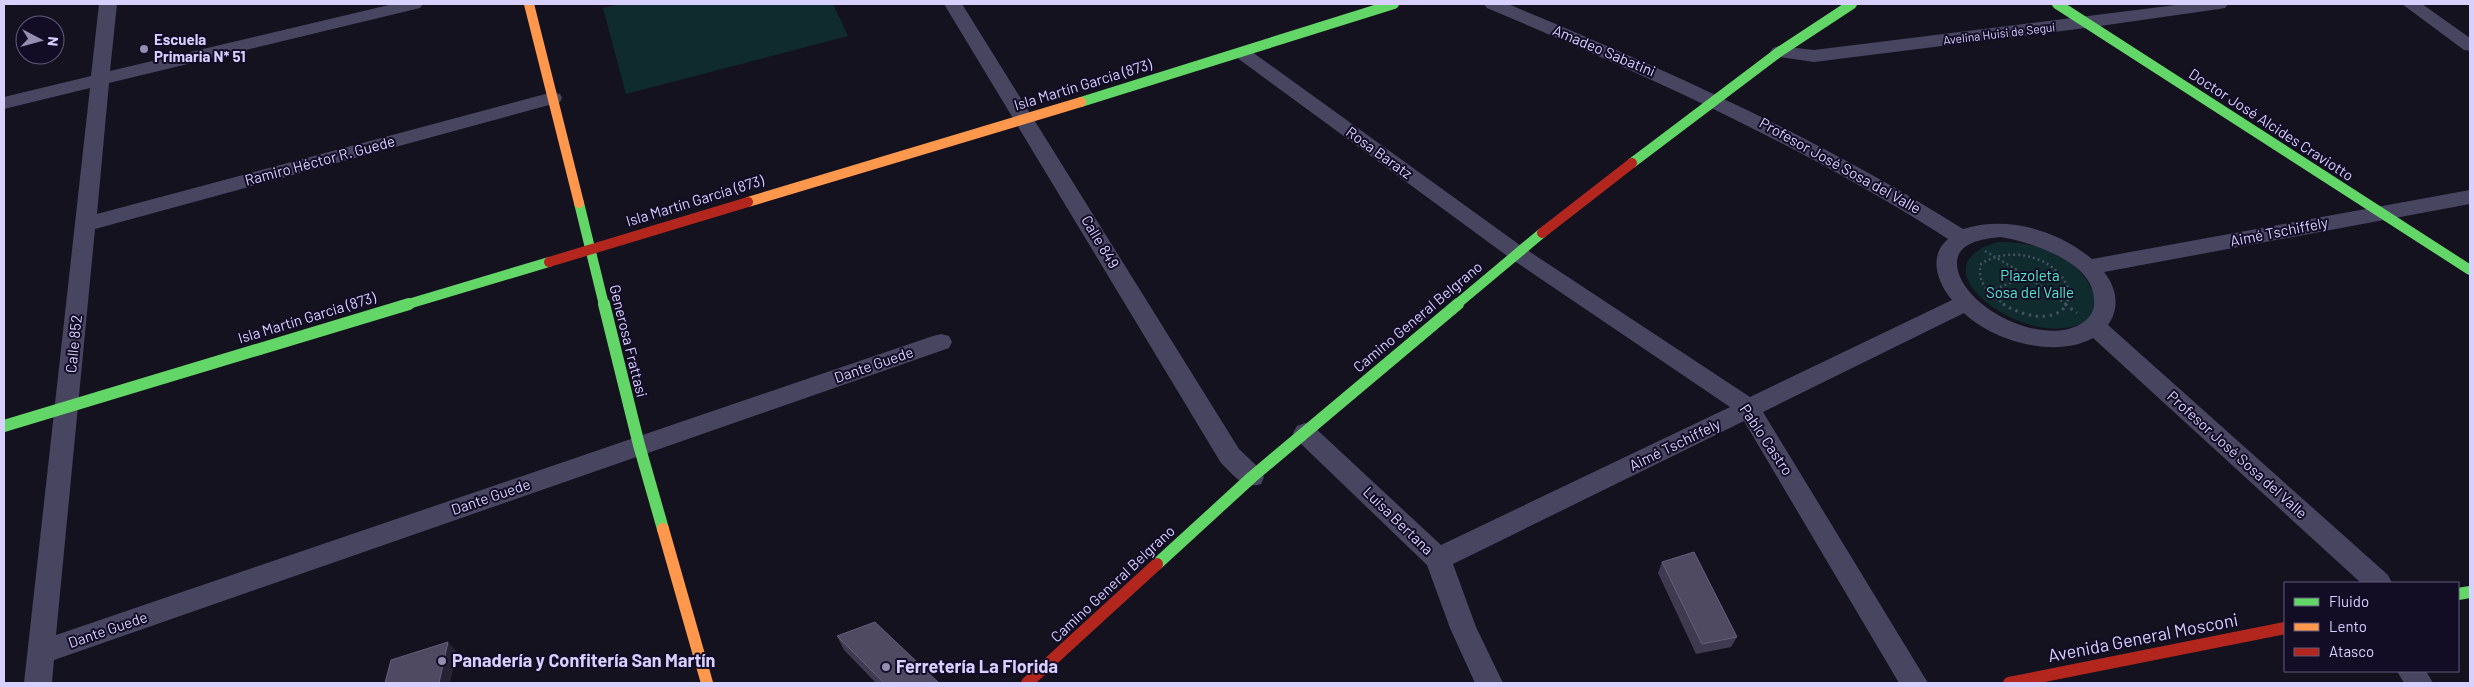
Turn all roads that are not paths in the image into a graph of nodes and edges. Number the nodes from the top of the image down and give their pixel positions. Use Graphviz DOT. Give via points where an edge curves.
graph roads {
  1 [pos="108,4"];
  2 [pos="414,4"];
  3 [pos="529,4"];
  4 [pos="954,4"];
  5 [pos="1394,4"];
  6 [pos="1493,4"];
  7 [pos="1852,4"];
  8 [pos="2057,4"];
  9 [pos="2219,4"];
  10 [pos="2411,4"];
  11 [pos="2086,23"];
  12 [pos="2470,46"];
  13 [pos="1779,52"];
  14 [pos="1242,53"];
  15 [pos="101,80"];
  16 [pos="553,98"];
  17 [pos="1715,99"];
  18 [pos="4,103"];
  19 [pos="1024,118"];
  20 [pos="2470,197"];
  21 [pos="2380,212"];
  22 [pos="86,224"];
  23 [pos="1962,238"];
  24 [pos="589,249"];
  25 [pos="1517,253"];
  26 [pos="2088,267"];
  27 [pos="2470,270"];
  28 [pos="1965,303"];
  29 [pos="2095,327"];
  30 [pos="941,342"];
  31 [pos="68,406"];
  32 [pos="1749,410"];
  33 [pos="4,426"];
  34 [pos="1305,433"];
  35 [pos="639,446"];
  36 [pos="1252,477"];
  37 [pos="1438,559"];
  38 [pos="2378,582"];
  39 [pos="2284,628"];
  40 [pos="40,653"];
  41 [pos="2412,672"];
  42 [pos="38,683"];
  43 [pos="707,683"];
  44 [pos="1027,683"];
  45 [pos="1488,683"];
  46 [pos="1914,683"];
  47 [pos="2009,683"];
  48 [pos="2419,683"];
  1 -- 15 [label="street, Calle 852"];
  2 -- 15 [label="street"];
  3 -- 16 [label="main road, Generosa Frattasi"];
  4 -- 19 [label="street, Calle 849"];
  5 -- 14 [label="main road, Isla Martín García (873)"];
  6 -- 17 [label="street, Amadeo Sabatini"];
  7 -- 13 [label="main road, Camino General Belgrano"];
  8 -- 11 [label="main road, Doctor José Alcides Craviotto"];
  9 -- 11 [label="street, Avelina Huisi de Seguí"];
  10 -- 12 [label="street"];
  11 -- 13 [label="street, Avelina Huisi de Seguí" via="1814,56"];
  11 -- 21 [label="main road, Doctor José Alcides Craviotto"];
  13 -- 17 [label="main road, Camino General Belgrano"];
  14 -- 19 [label="main road, Isla Martín García (873)"];
  14 -- 25 [label="street, Rosa Baratz"];
  15 -- 18 [label="street"];
  15 -- 22 [label="street, Calle 852"];
  16 -- 22 [label="street, Ramiro Héctor R. Guede"];
  16 -- 24 [label="main road, Generosa Frattasi"];
  17 -- 23 [label="street, Profesor José Sosa del Valle" via="1914,206"];
  17 -- 25 [label="main road, Camino General Belgrano"];
  19 -- 24 [label="main road, Isla Martín García (873)"];
  19 -- 36 [label="street, Calle 849" via="1230,456"];
  20 -- 21 [label="street, Aimé Tschiffely"];
  21 -- 26 [label="street, Aimé Tschiffely"];
  21 -- 27 [label="main road, Doctor José Alcides Craviotto"];
  22 -- 31 [label="street, Calle 852"];
  23 -- 26 [label="street" via="1994,230 2024,233 2048,241"];
  23 -- 28 [label="street" via="1950,250 1946,266 1951,284"];
  24 -- 31 [label="main road, Isla Martín García (873)"];
  24 -- 35 [label="main road, Generosa Frattasi"];
  25 -- 32 [label="street, Pablo Castro" via="1725,390"];
  25 -- 34 [label="main road, Camino General Belgrano"];
  26 -- 29 [label="street" via="2105,293 2103,318"];
  28 -- 29 [label="street" via="2008,330 2033,337 2058,339 2079,336"];
  28 -- 32 [label="street, Aimé Tschiffely"];
  29 -- 38 [label="street, Profesor José Sosa del Valle"];
  30 -- 35 [label="street, Dante Guede"];
  31 -- 33 [label="main road, Isla Martín García (873)"];
  31 -- 40 [label="street, Calle 852"];
  32 -- 37 [label="street, Aimé Tschiffely"];
  32 -- 46 [label="street, Pablo Castro"];
  34 -- 36 [label="main road, Camino General Belgrano"];
  34 -- 37 [label="street, Luisa Bertana"];
  35 -- 40 [label="street, Dante Guede"];
  35 -- 43 [label="main road, Generosa Frattasi"];
  36 -- 44 [label="main road, Camino General Belgrano"];
  37 -- 45 [label="street, Luisa Bertana" via="1463,628"];
  39 -- 47 [label="main road, Avenida General Mosconi"];
  40 -- 42 [label="street, Calle 852"];
  41 -- 48 [label="street"];
}
